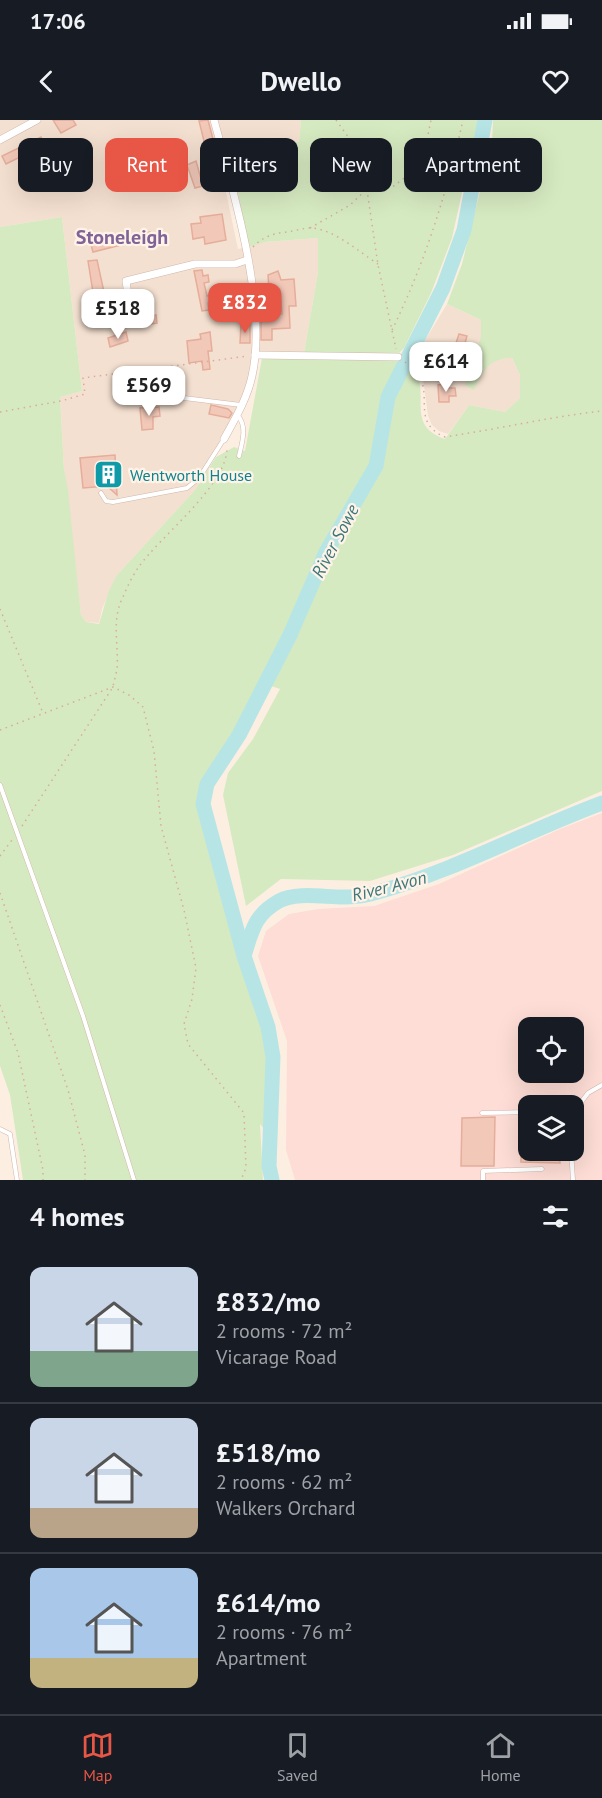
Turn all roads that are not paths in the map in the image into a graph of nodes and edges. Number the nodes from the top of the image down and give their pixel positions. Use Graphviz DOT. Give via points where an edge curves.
graph roads {
  1 [pos="37,120"];
  2 [pos="214,120"];
  3 [pos="29,122"];
  4 [pos="0,140"];
  5 [pos="246,257"];
  6 [pos="128,295"];
  7 [pos="255,355"];
  8 [pos="400,358"];
  9 [pos="176,397"];
  10 [pos="242,406"];
  11 [pos="237,415"];
  12 [pos="224,439"];
  13 [pos="239,456"];
  14 [pos="101,493"];
  15 [pos="0,785"];
  16 [pos="602,1085"];
  17 [pos="584,1098"];
  18 [pos="518,1112"];
  19 [pos="482,1113"];
  20 [pos="0,1129"];
  21 [pos="572,1161"];
  22 [pos="542,1170"];
  23 [pos="17,1180"];
  24 [pos="134,1180"];
  25 [pos="483,1180"];
  26 [pos="573,1180"];
  1 -- 3 [label="street"];
  2 -- 5 [label="street"];
  3 -- 4 [label="street"];
  5 -- 6 [label="street" via="235,264 195,264 126,281"];
  5 -- 7 [label="street" via="256,327"];
  7 -- 8 [label="street"];
  7 -- 10 [label="street"];
  9 -- 10 [label="lane"];
  10 -- 11 [label="street"];
  11 -- 12 [label="street"];
  11 -- 13 [label="lane" via="243,433"];
  12 -- 14 [label="lane" via="199,478 187,488 113,502 106,501"];
  15 -- 24 [label="lane" via="83,1016"];
  16 -- 17 [label="lane"];
  18 -- 19 [label="lane"];
  20 -- 23 [label="lane" via="10,1134"];
  21 -- 26 [label="lane"];
  22 -- 25 [label="lane" via="483,1171"];
}
